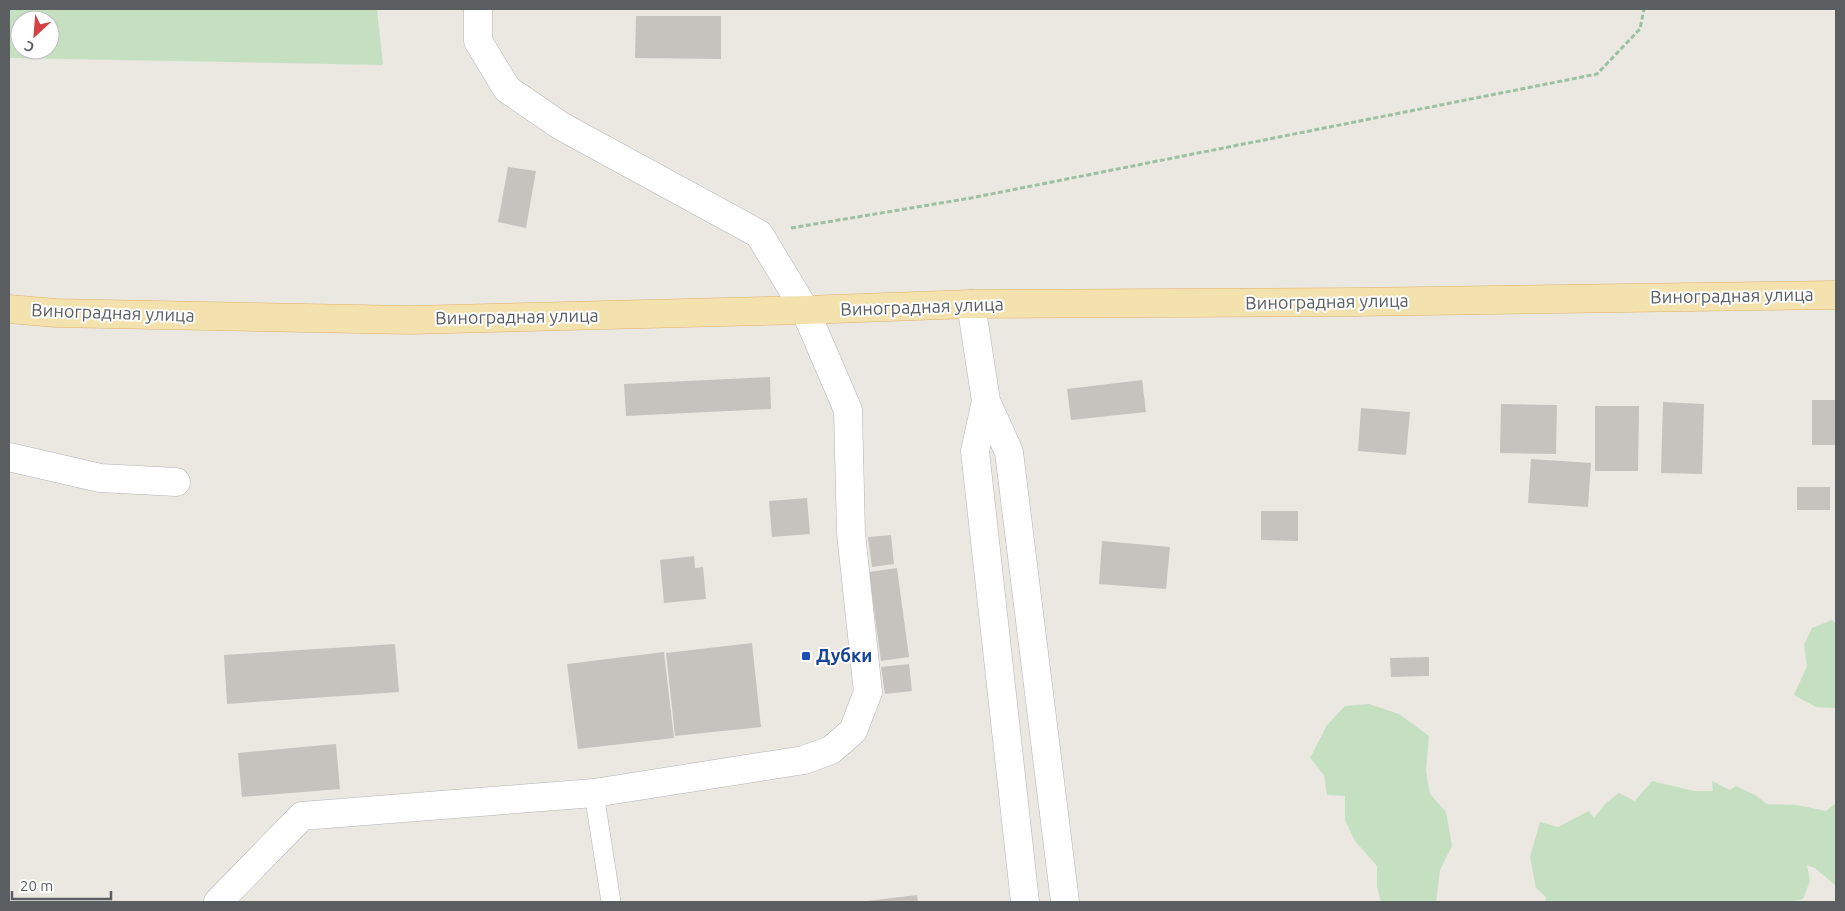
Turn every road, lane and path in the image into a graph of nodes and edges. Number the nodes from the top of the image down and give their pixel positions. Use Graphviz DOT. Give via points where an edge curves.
graph roads {
  1 [pos="478,9"];
  2 [pos="1644,9"];
  3 [pos="759,234"];
  4 [pos="1836,295"];
  5 [pos="971,304"];
  6 [pos="9,309"];
  7 [pos="805,310"];
  8 [pos="986,401"];
  9 [pos="9,457"];
  10 [pos="176,482"];
  11 [pos="594,793"];
  12 [pos="218,902"];
  13 [pos="611,902"];
  14 [pos="1025,902"];
  15 [pos="1064,902"];
  1 -- 3 [label="street" via="478,41 507,89 561,126"];
  2 -- 3 [label="path" via="1640,29 1597,74 972,198"];
  3 -- 7 [label="street"];
  4 -- 5 [label="main road, Виноградная улица"];
  5 -- 7 [label="main road, Виноградная улица"];
  5 -- 8 [label="street"];
  6 -- 7 [label="main road, Виноградная улица" via="56,313 410,320"];
  7 -- 11 [label="street" via="848,410 851,533 868,692 853,731 830,750 804,760"];
  8 -- 14 [label="street" via="974,451"];
  8 -- 15 [label="street" via="1009,452"];
  9 -- 10 [label="street" via="100,478"];
  11 -- 12 [label="street" via="302,816"];
  11 -- 13 [label="lane"];
}
